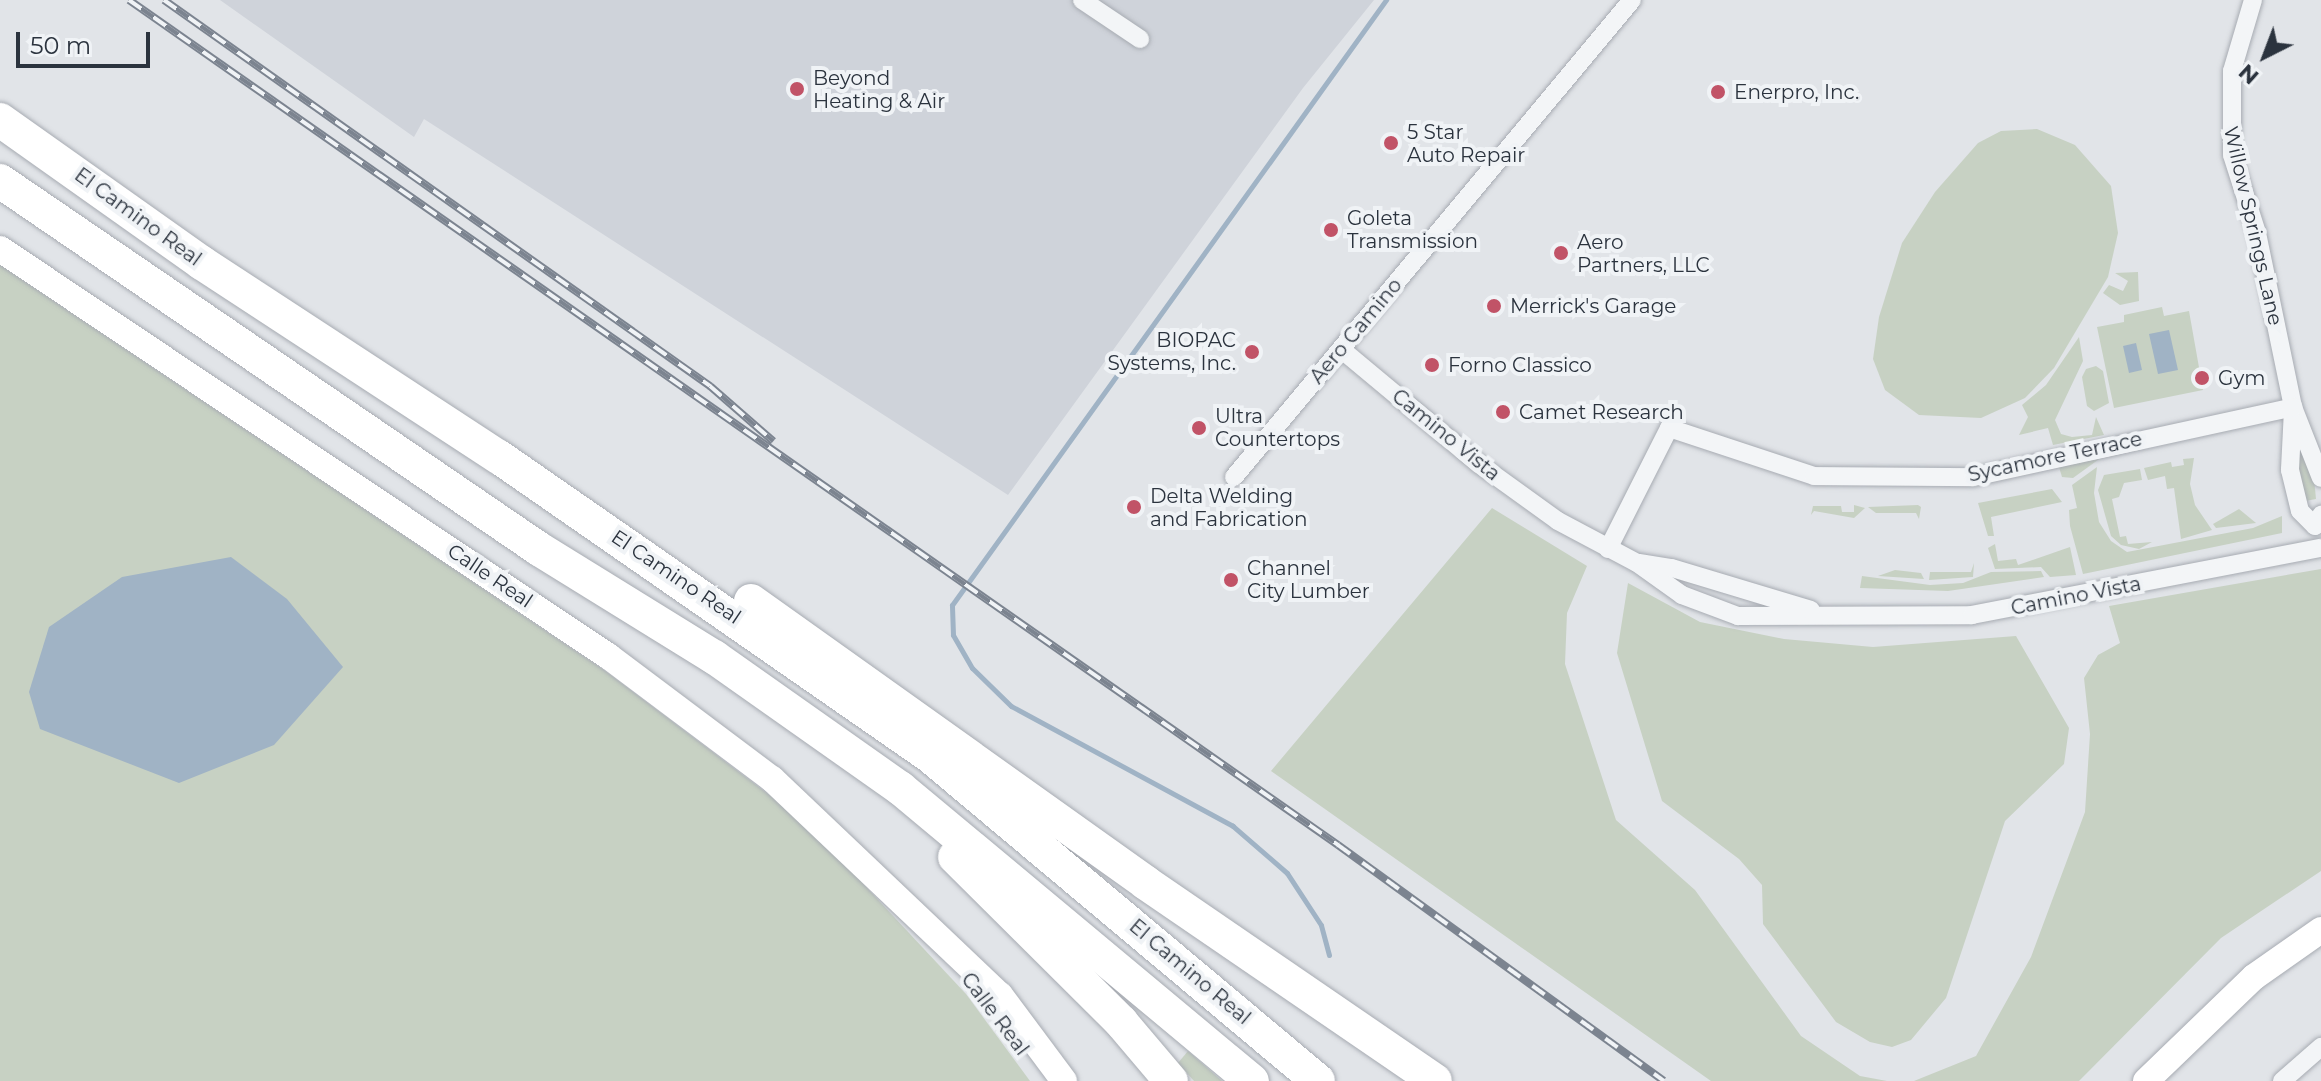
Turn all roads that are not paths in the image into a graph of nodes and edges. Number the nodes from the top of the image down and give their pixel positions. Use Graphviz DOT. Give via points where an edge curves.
graph roads {
  1 [pos="1082,0"];
  2 [pos="1632,0"];
  3 [pos="2253,0"];
  4 [pos="1140,39"];
  5 [pos="0,120"];
  6 [pos="0,181"];
  7 [pos="0,249"];
  8 [pos="1341,349"];
  9 [pos="2293,407"];
  10 [pos="499,457"];
  11 [pos="1234,477"];
  12 [pos="2321,478"];
  13 [pos="2318,521"];
  14 [pos="2320,548"];
  15 [pos="1608,549"];
  16 [pos="1637,563"];
  17 [pos="1829,615"];
  18 [pos="900,788"];
  19 [pos="2321,930"];
  20 [pos="945,948"];
  21 [pos="2321,1047"];
  22 [pos="1042,1081"];
  23 [pos="1064,1081"];
  24 [pos="1171,1081"];
  25 [pos="1252,1081"];
  26 [pos="1318,1081"];
  27 [pos="1435,1081"];
  28 [pos="2146,1081"];
  29 [pos="2282,1081"];
  1 -- 4 [label="street"];
  2 -- 8 [label="street, Aero Camino"];
  3 -- 9 [label="street, Willow Springs Lane" via="2236,49 2228,118 2232,155 2257,233"];
  5 -- 10 [label="highway, El Camino Real" via="202,263"];
  6 -- 18 [label="highway" via="539,549 714,657"];
  7 -- 20 [label="main road, Calle Real" via="608,656 783,788"];
  8 -- 11 [label="street, Aero Camino"];
  8 -- 15 [label="street, Camino Vista" via="1498,479"];
  9 -- 12 [label="street, Willow Springs Lane"];
  9 -- 13 [label="street, Willow Springs Lane" via="2290,470 2300,511"];
  9 -- 15 [label="street, Sycamore Terrace" via="1973,477 1814,476 1669,428"];
  10 -- 26 [label="highway, El Camino Real" via="930,756"];
  10 -- 27 [label="highway" via="621,513 879,688 1146,883"];
  13 -- 14 [label="street, Willow Springs Lane"];
  14 -- 17 [label="street, Camino Vista" via="1972,615"];
  15 -- 16 [label="street, Camino Vista"];
  16 -- 17 [label="street, Camino Vista" via="1672,568"];
  16 -- 17 [label="street, Camino Vista" via="1682,595 1738,616"];
  18 -- 24 [label="highway" via="933,835 1121,1022"];
  18 -- 25 [label="highway"];
  19 -- 28 [label="main road" via="2254,977"];
  20 -- 22 [label="main road, Calle Real"];
  20 -- 23 [label="main road, Calle Real" via="1000,995"];
  21 -- 29 [label="street"];
}
